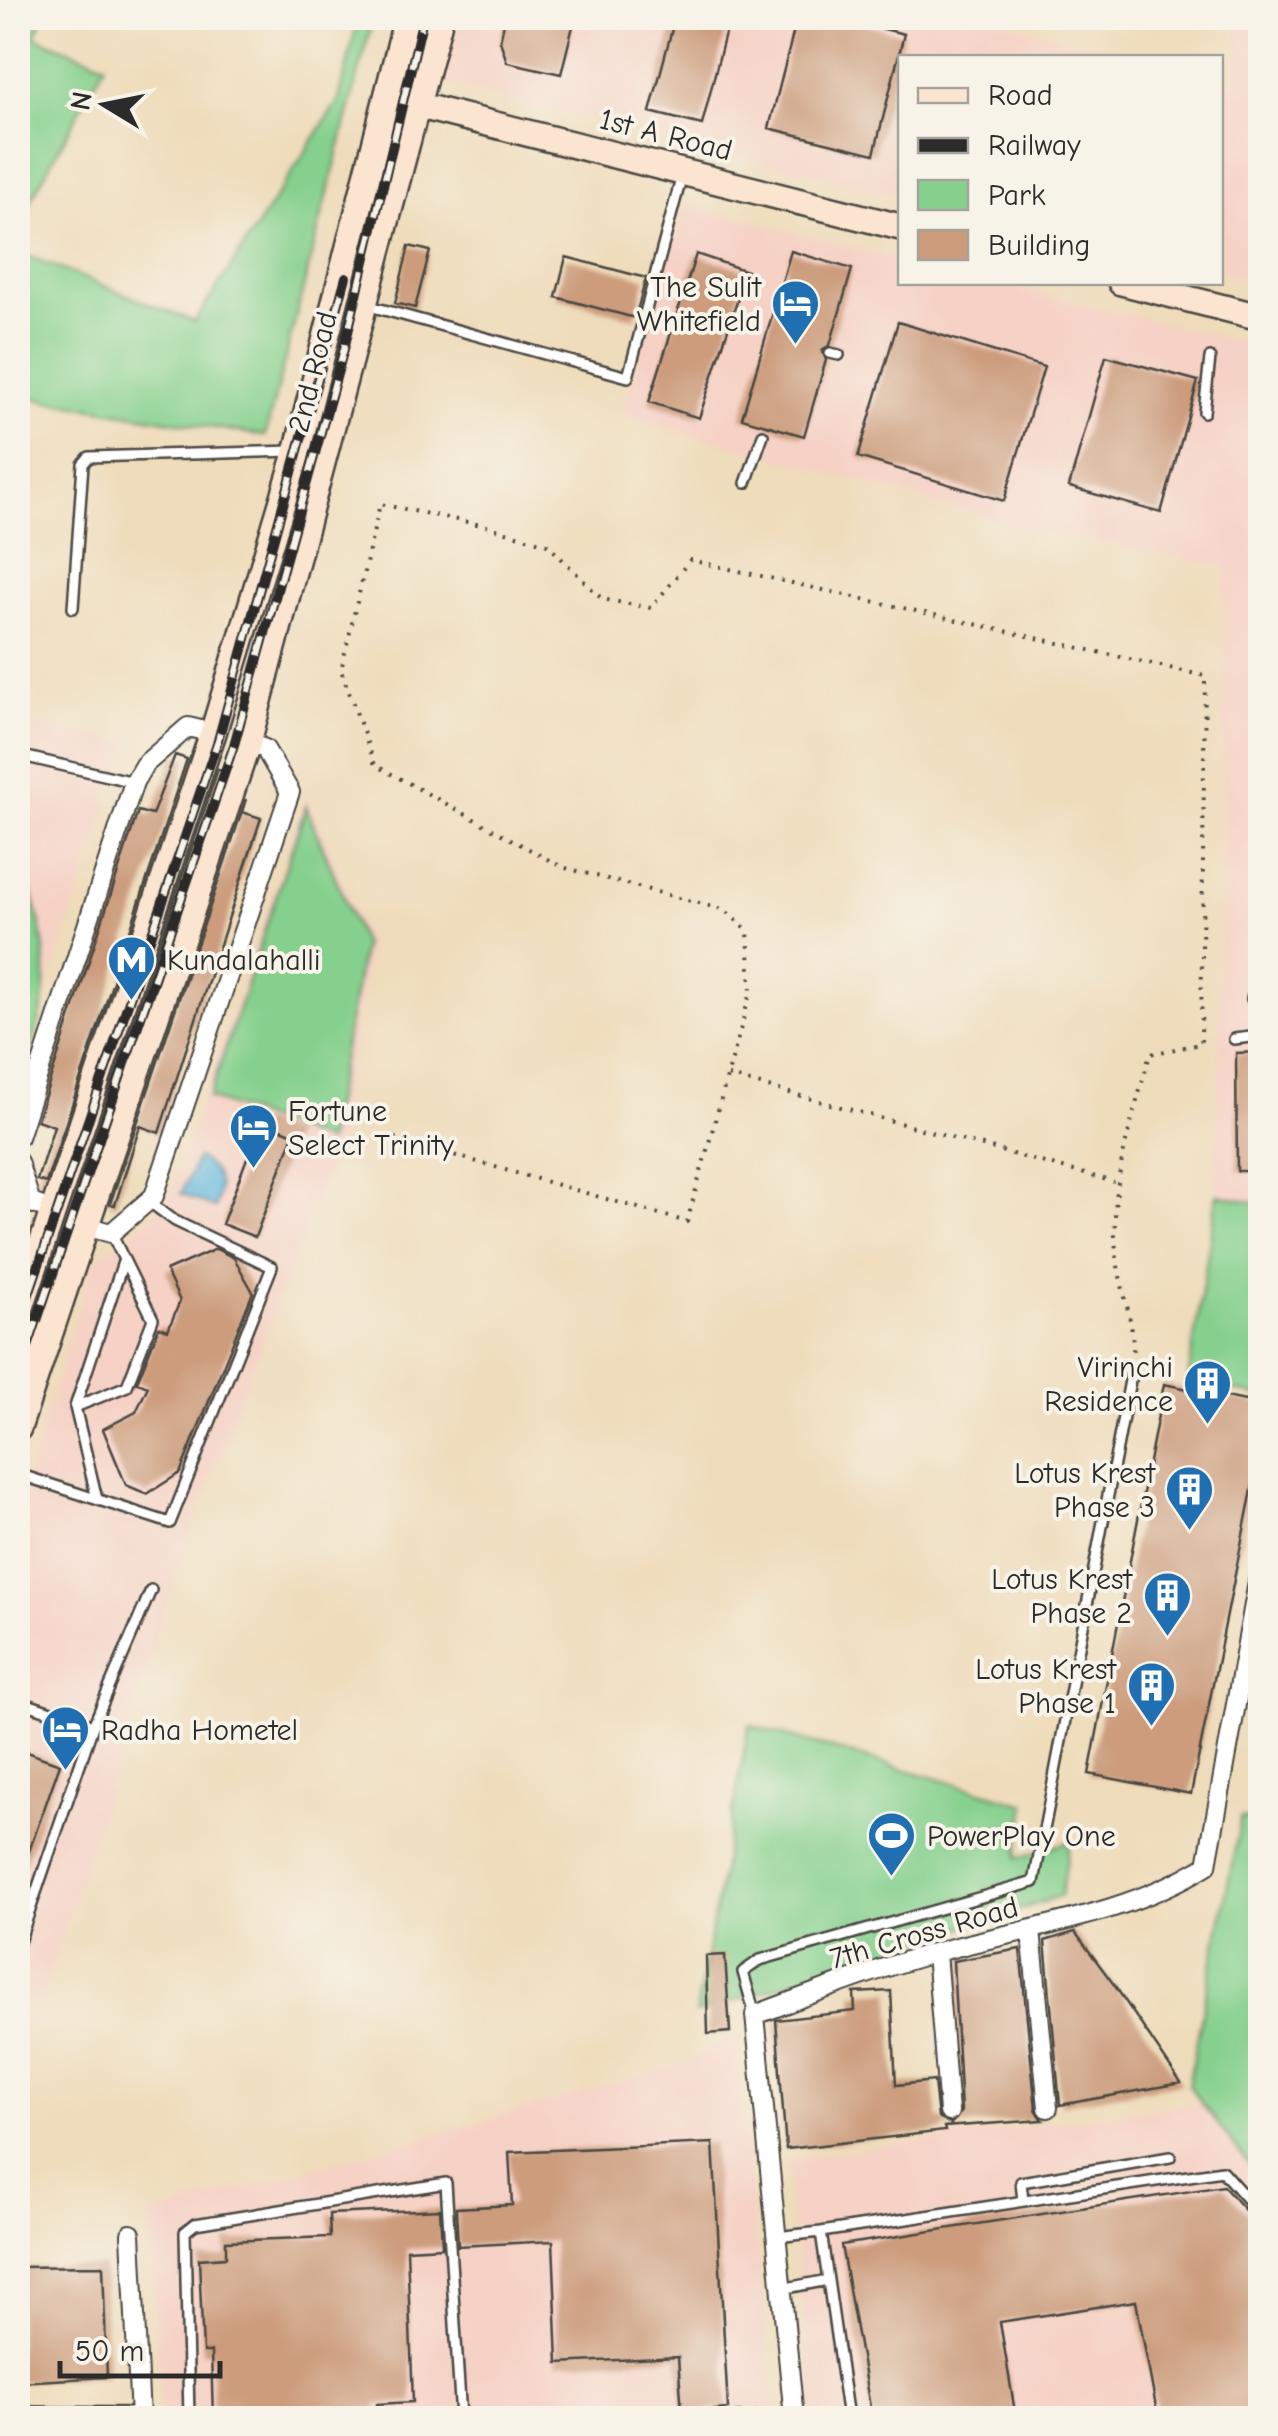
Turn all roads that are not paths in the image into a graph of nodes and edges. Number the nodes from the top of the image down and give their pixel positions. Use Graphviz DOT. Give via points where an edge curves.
graph roads {
  1 [pos="407,18"];
  2 [pos="440,18"];
  3 [pos="416,105"];
  4 [pos="683,172"];
  5 [pos="898,226"];
  6 [pos="1133,285"];
  7 [pos="364,305"];
  8 [pos="1260,318"];
  9 [pos="1210,358"];
  10 [pos="1204,412"];
  11 [pos="763,435"];
  12 [pos="297,452"];
  13 [pos="746,483"];
  14 [pos="74,608"];
  15 [pos="213,734"];
  16 [pos="248,742"];
  17 [pos="18,755"];
  18 [pos="134,782"];
  19 [pos="1260,976"];
  20 [pos="1260,1017"];
  21 [pos="1260,1036"];
  22 [pos="1234,1040"];
  23 [pos="18,1137"];
  24 [pos="18,1162"];
  25 [pos="148,1201"];
  26 [pos="55,1211"];
  27 [pos="84,1226"];
  28 [pos="111,1233"];
  29 [pos="18,1240"];
  30 [pos="42,1248"];
  31 [pos="123,1262"];
  32 [pos="18,1316"];
  33 [pos="1132,1370"];
  34 [pos="76,1408"];
  35 [pos="18,1428"];
  36 [pos="18,1474"];
  37 [pos="97,1498"];
  38 [pos="1260,1571"];
  39 [pos="151,1590"];
  40 [pos="18,1701"];
  41 [pos="93,1726"];
  42 [pos="1031,1930"];
  43 [pos="18,1946"];
  44 [pos="936,1953"];
  45 [pos="755,2015"];
  46 [pos="1048,2108"];
  47 [pos="949,2112"];
  48 [pos="1170,2157"];
  49 [pos="1024,2201"];
  50 [pos="1260,2214"];
  51 [pos="821,2232"];
  52 [pos="131,2234"];
  53 [pos="776,2237"];
  54 [pos="828,2280"];
  55 [pos="781,2289"];
  56 [pos="18,2412"];
  57 [pos="140,2416"];
  58 [pos="793,2416"];
  59 [pos="190,2418"];
  60 [pos="461,2418"];
  61 [pos="738,2418"];
  62 [pos="755,2418"];
  63 [pos="848,2418"];
  1 -- 12 [label="main road, 2nd Road"];
  2 -- 3 [label="main road, 2nd Road"];
  3 -- 4 [label="main road, 1st A Road"];
  3 -- 7 [label="main road, 2nd Road"];
  4 -- 5 [label="main road, 1st A Road"];
  4 -- 7 [label="lane" via="628,376"];
  6 -- 8 [label="main road"];
  7 -- 16 [label="main road, 2nd Road"];
  9 -- 10 [label="lane"];
  11 -- 13 [label="lane"];
  12 -- 14 [label="lane" via="89,457"];
  12 -- 15 [label="main road, 2nd Road"];
  15 -- 18 [label="street" via="188,727"];
  15 -- 26 [label="main road, 2nd Road"];
  16 -- 25 [label="street" via="265,748 290,792"];
  16 -- 27 [label="main road, 2nd Road"];
  17 -- 18 [label="lane"];
  18 -- 23 [label="street"];
  19 -- 20 [label="lane" via="1252,999"];
  21 -- 22 [label="lane"];
  24 -- 26 [label="street" via="31,1204"];
  25 -- 28 [label="street"];
  25 -- 37 [label="lane" via="272,1267 170,1523"];
  26 -- 30 [label="main road, 2nd Road"];
  27 -- 28 [label="street"];
  27 -- 35 [label="main road, 2nd Road"];
  28 -- 31 [label="lane"];
  29 -- 30 [label="lane"];
  30 -- 32 [label="main road, 2nd Road"];
  31 -- 34 [label="lane"];
  31 -- 34 [label="lane" via="153,1319 127,1386"];
  33 -- 45 [label="lane" via="1034,1882 760,1960 743,1972"];
  34 -- 37 [label="lane"];
  36 -- 37 [label="lane"];
  38 -- 42 [label="street, 7th Cross Road" via="1207,1864 1172,1884"];
  39 -- 41 [label="lane"];
  40 -- 41 [label="lane"];
  41 -- 43 [label="lane"];
  42 -- 44 [label="street, 7th Cross Road"];
  42 -- 46 [label="street"];
  44 -- 45 [label="street, 7th Cross Road"];
  44 -- 47 [label="street"];
  45 -- 53 [label="street"];
  48 -- 49 [label="lane" via="1020,2182"];
  49 -- 50 [label="lane" via="1222,2170"];
  49 -- 51 [label="lane"];
  51 -- 53 [label="lane"];
  51 -- 54 [label="lane"];
  52 -- 57 [label="street"];
  53 -- 55 [label="street"];
  54 -- 55 [label="lane"];
  54 -- 63 [label="lane"];
  55 -- 58 [label="street"];
  56 -- 57 [label="lane"];
  58 -- 62 [label="lane"];
  59 -- 60 [label="lane" via="185,2232 195,2224 446,2183"];
  61 -- 62 [label="lane"];
}
